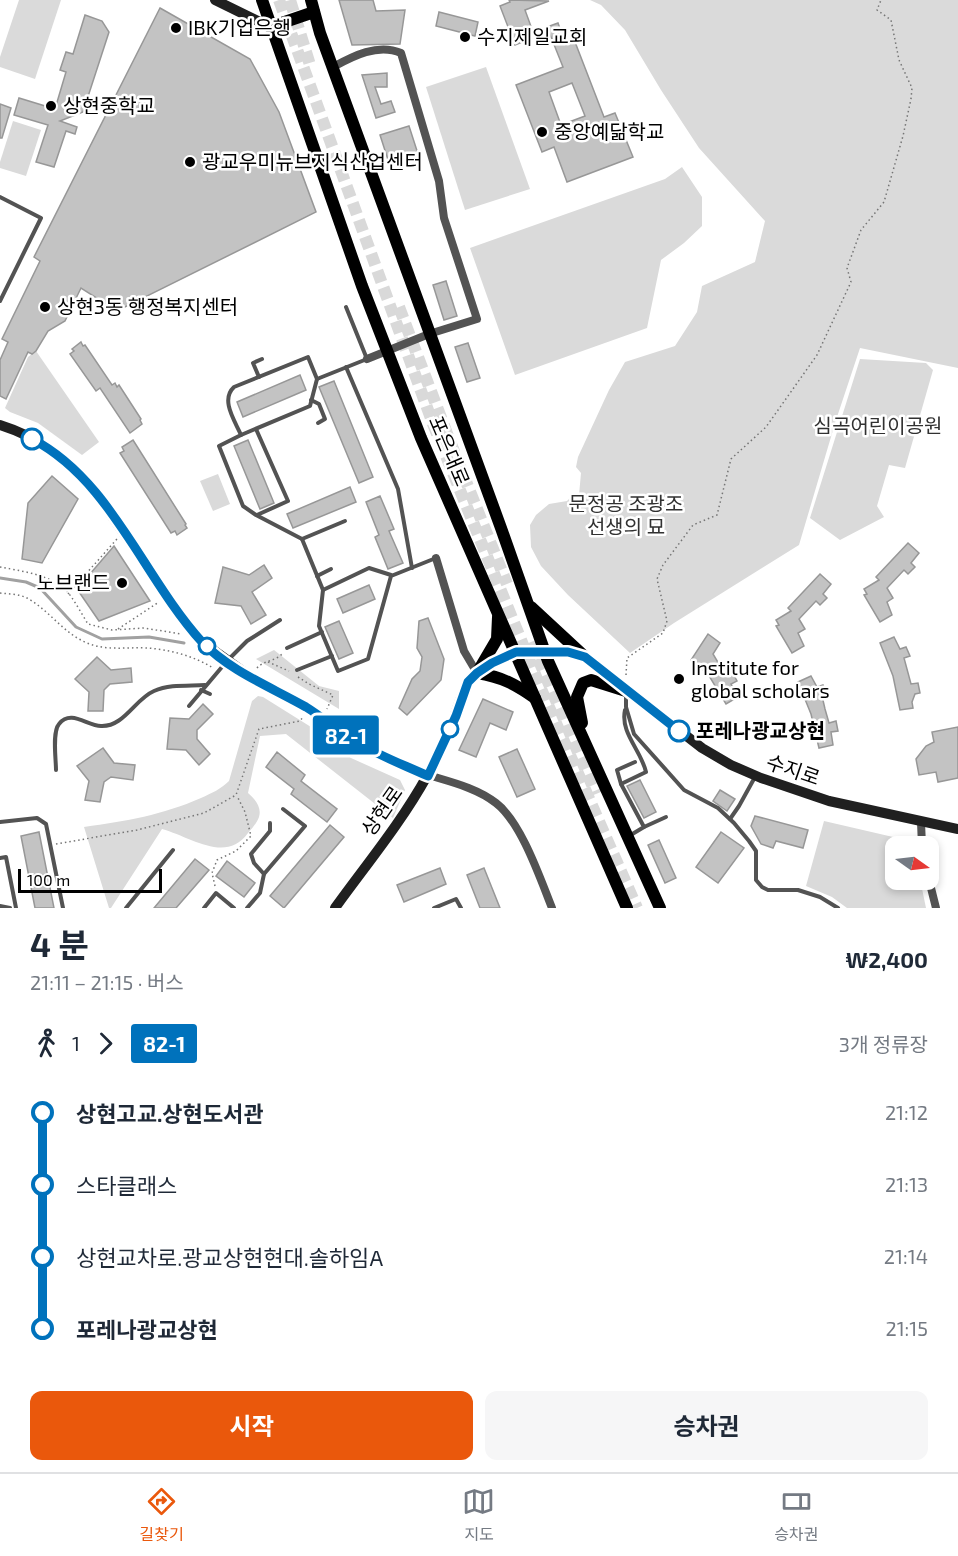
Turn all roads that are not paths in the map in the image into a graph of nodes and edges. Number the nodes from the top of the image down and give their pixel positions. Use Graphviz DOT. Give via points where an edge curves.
graph roads {
  1 [pos="215,0"];
  2 [pos="262,0"];
  3 [pos="312,6"];
  4 [pos="270,27"];
  5 [pos="333,67"];
  6 [pos="0,197"];
  7 [pos="0,301"];
  8 [pos="346,307"];
  9 [pos="429,334"];
  10 [pos="387,351"];
  11 [pos="262,359"];
  12 [pos="367,359"];
  13 [pos="346,367"];
  14 [pos="259,377"];
  15 [pos="317,379"];
  16 [pos="311,400"];
  17 [pos="318,423"];
  18 [pos="0,425"];
  19 [pos="256,429"];
  20 [pos="241,435"];
  21 [pos="256,515"];
  22 [pos="345,521"];
  23 [pos="302,539"];
  24 [pos="436,558"];
  25 [pos="412,568"];
  26 [pos="331,569"];
  27 [pos="317,576"];
  28 [pos="391,576"];
  29 [pos="323,590"];
  30 [pos="527,603"];
  31 [pos="498,614"];
  32 [pos="280,620"];
  33 [pos="322,632"];
  34 [pos="287,648"];
  35 [pos="544,651"];
  36 [pos="516,652"];
  37 [pos="332,656"];
  38 [pos="585,657"];
  39 [pos="226,661"];
  40 [pos="297,670"];
  41 [pos="477,673"];
  42 [pos="205,685"];
  43 [pos="201,690"];
  44 [pos="626,691"];
  45 [pos="210,694"];
  46 [pos="536,699"];
  47 [pos="189,706"];
  48 [pos="626,707"];
  49 [pos="584,742"];
  50 [pos="635,762"];
  51 [pos="56,770"];
  52 [pos="428,776"];
  53 [pos="756,776"];
  54 [pos="621,784"];
  55 [pos="283,808"];
  56 [pos="666,817"];
  57 [pos="730,819"];
  58 [pos="0,822"];
  59 [pos="921,822"];
  60 [pos="270,823"];
  61 [pos="644,827"];
  62 [pos="958,829"];
  63 [pos="922,836"];
  64 [pos="627,837"];
  65 [pos="173,850"];
  66 [pos="0,858"];
  67 [pos="264,874"];
  68 [pos="932,890"];
  69 [pos="2,907"];
  70 [pos="441,907"];
  71 [pos="10,908"];
  72 [pos="16,908"];
  73 [pos="63,908"];
  74 [pos="126,908"];
  75 [pos="204,908"];
  76 [pos="234,908"];
  77 [pos="247,908"];
  78 [pos="335,908"];
  79 [pos="434,908"];
  80 [pos="460,908"];
  81 [pos="552,908"];
  82 [pos="627,908"];
  83 [pos="660,908"];
  84 [pos="838,908"];
  85 [pos="936,908"];
  1 -- 4 [label="street"];
  2 -- 4 [label="main road, 포은대로"];
  3 -- 4 [label="main road"];
  3 -- 5 [label="main road, 포은대로"];
  4 -- 10 [label="main road, 포은대로"];
  5 -- 9 [label="main road, 포은대로"];
  5 -- 9 [label="street" via="359,53 392,48 401,52 439,181 444,218 477,319"];
  6 -- 7 [label="lane" via="41,218"];
  8 -- 12 [label="lane"];
  9 -- 10 [label="street"];
  9 -- 30 [label="main road, 포은대로"];
  10 -- 12 [label="street"];
  10 -- 31 [label="main road, 포은대로"];
  11 -- 14 [label="lane" via="253,363"];
  12 -- 13 [label="lane"];
  13 -- 15 [label="lane"];
  13 -- 25 [label="lane" via="399,489"];
  14 -- 15 [label="lane" via="308,357"];
  14 -- 20 [label="lane" via="230,391 228,403"];
  15 -- 16 [label="lane"];
  16 -- 17 [label="lane" via="319,404 325,419"];
  16 -- 19 [label="lane" via="310,406"];
  18 -- 39 [label="street" via="65,460 94,488 183,619"];
  19 -- 20 [label="lane"];
  19 -- 21 [label="lane" via="288,501"];
  20 -- 21 [label="lane" via="219,446 243,506"];
  21 -- 23 [label="lane"];
  22 -- 23 [label="lane"];
  23 -- 27 [label="lane"];
  24 -- 25 [label="lane"];
  24 -- 41 [label="street" via="464,651"];
  25 -- 28 [label="lane"];
  26 -- 27 [label="lane"];
  27 -- 29 [label="lane"];
  28 -- 29 [label="lane" via="369,568"];
  28 -- 37 [label="lane" via="368,659 338,671"];
  29 -- 33 [label="lane" via="319,626"];
  30 -- 35 [label="main road, 포은대로"];
  30 -- 38 [label="main road"];
  31 -- 36 [label="main road, 포은대로"];
  31 -- 41 [label="main road" via="497,639"];
  32 -- 39 [label="lane" via="247,641"];
  33 -- 34 [label="lane"];
  33 -- 37 [label="lane"];
  35 -- 36 [label="street, 수지로"];
  35 -- 38 [label="street, 수지로"];
  35 -- 49 [label="main road, 포은대로"];
  36 -- 41 [label="street, 상현로"];
  36 -- 46 [label="main road, 포은대로"];
  37 -- 40 [label="lane"];
  38 -- 44 [label="street, 수지로"];
  39 -- 42 [label="lane"];
  39 -- 52 [label="street" via="310,710 355,742"];
  41 -- 46 [label="main road" via="512,682"];
  41 -- 52 [label="street, 상현로" via="468,682"];
  42 -- 43 [label="lane"];
  42 -- 51 [label="lane" via="154,691 109,726 93,727 70,717 59,723 55,733"];
  43 -- 45 [label="lane"];
  43 -- 47 [label="lane"];
  44 -- 48 [label="lane"];
  44 -- 49 [label="main road" via="591,680 583,683 577,697"];
  44 -- 53 [label="street, 수지로" via="702,748"];
  46 -- 82 [label="main road, 포은대로"];
  48 -- 54 [label="lane" via="625,729 646,772"];
  48 -- 57 [label="lane" via="634,734 646,750 684,790"];
  49 -- 64 [label="main road, 포은대로"];
  50 -- 54 [label="lane" via="617,770"];
  52 -- 78 [label="street, 상현로"];
  52 -- 81 [label="street" via="470,789 506,812"];
  53 -- 57 [label="lane"];
  53 -- 59 [label="street, 수지로" via="829,801"];
  54 -- 61 [label="lane"];
  55 -- 67 [label="lane" via="305,826"];
  56 -- 61 [label="lane"];
  57 -- 84 [label="lane" via="756,851 756,880 762,887 798,890"];
  58 -- 73 [label="lane" via="38,818 46,824"];
  59 -- 62 [label="street, 수지로"];
  59 -- 63 [label="street"];
  60 -- 67 [label="lane" via="270,831 251,854"];
  61 -- 64 [label="lane"];
  64 -- 83 [label="main road, 포은대로"];
  65 -- 74 [label="lane"];
  66 -- 72 [label="lane" via="6,857"];
  67 -- 77 [label="lane" via="260,893"];
  68 -- 85 [label="street"];
  69 -- 71 [label="lane"];
  70 -- 79 [label="lane"];
  70 -- 80 [label="lane" via="456,899"];
  75 -- 76 [label="lane" via="216,893"];
}
